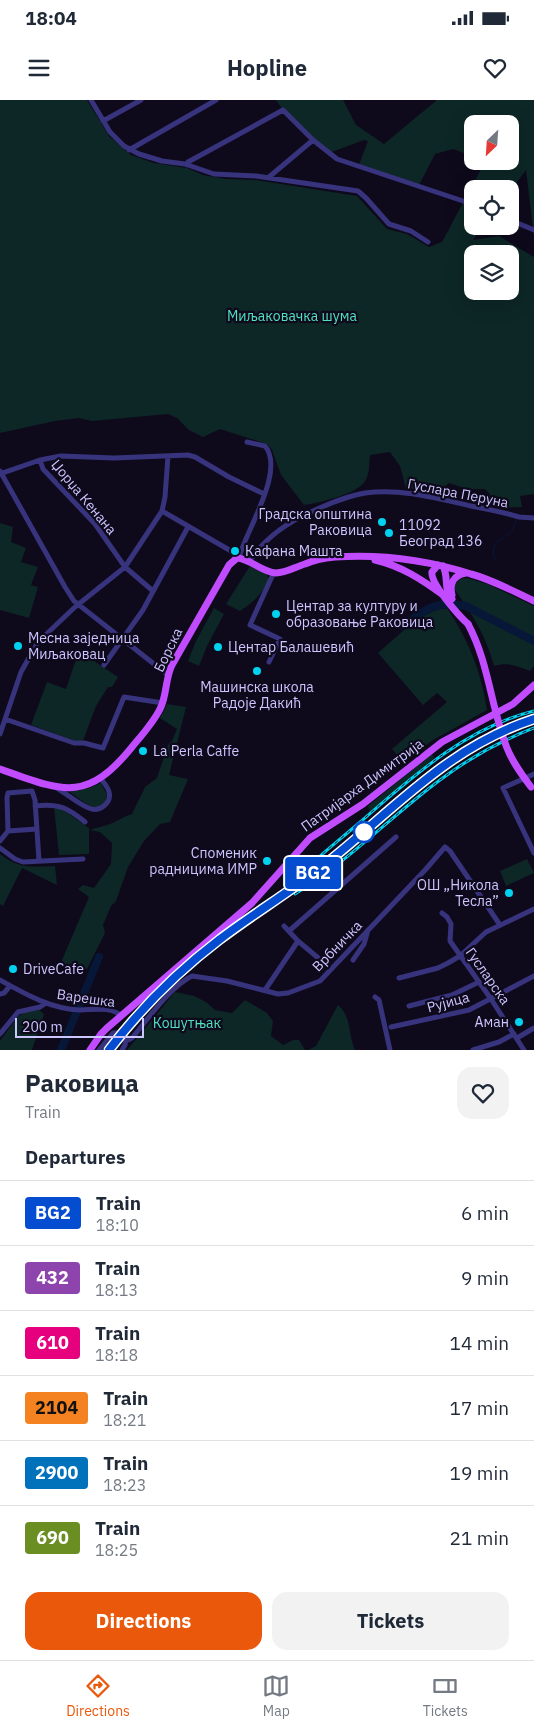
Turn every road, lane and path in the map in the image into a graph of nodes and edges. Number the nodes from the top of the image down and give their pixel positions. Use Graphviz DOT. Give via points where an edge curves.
graph roads {
  1 [pos="91,100"];
  2 [pos="141,100"];
  3 [pos="216,100"];
  4 [pos="103,121"];
  5 [pos="313,140"];
  6 [pos="129,150"];
  7 [pos="187,165"];
  8 [pos="269,177"];
  9 [pos="464,201"];
  10 [pos="519,224"];
  11 [pos="534,230"];
  12 [pos="428,242"];
  13 [pos="248,442"];
  14 [pos="168,456"];
  15 [pos="40,460"];
  16 [pos="1,473"];
  17 [pos="264,494"];
  18 [pos="162,511"];
  19 [pos="534,518"];
  20 [pos="188,527"];
  21 [pos="363,557"];
  22 [pos="238,558"];
  23 [pos="249,562"];
  24 [pos="440,566"];
  25 [pos="125,568"];
  26 [pos="274,572"];
  27 [pos="468,573"];
  28 [pos="153,591"];
  29 [pos="443,595"];
  30 [pos="454,600"];
  31 [pos="534,601"];
  32 [pos="78,605"];
  33 [pos="468,624"];
  34 [pos="122,639"];
  35 [pos="269,662"];
  36 [pos="104,666"];
  37 [pos="168,675"];
  38 [pos="534,685"];
  39 [pos="163,702"];
  40 [pos="6,718"];
  41 [pos="0,734"];
  42 [pos="0,769"];
  43 [pos="534,774"];
  44 [pos="101,779"];
  45 [pos="55,787"];
  46 [pos="533,789"];
  47 [pos="35,806"];
  48 [pos="85,822"];
  49 [pos="37,829"];
  50 [pos="8,830"];
  51 [pos="396,837"];
  52 [pos="0,841"];
  53 [pos="0,848"];
  54 [pos="534,853"];
  55 [pos="83,859"];
  56 [pos="39,861"];
  57 [pos="534,909"];
  58 [pos="442,913"];
  59 [pos="500,925"];
  60 [pos="284,926"];
  61 [pos="368,929"];
  62 [pos="289,931"];
  63 [pos="298,941"];
  64 [pos="460,956"];
  65 [pos="353,960"];
  66 [pos="323,962"];
  67 [pos="534,976"];
  68 [pos="399,978"];
  69 [pos="0,980"];
  70 [pos="479,982"];
  71 [pos="10,986"];
  72 [pos="265,990"];
  73 [pos="1,994"];
  74 [pos="377,998"];
  75 [pos="492,999"];
  76 [pos="46,1003"];
  77 [pos="409,1006"];
  78 [pos="122,1016"];
  79 [pos="391,1027"];
  80 [pos="534,1028"];
  81 [pos="0,1034"];
  82 [pos="515,1036"];
  83 [pos="125,1039"];
  84 [pos="90,1050"];
  85 [pos="99,1050"];
  86 [pos="122,1050"];
  87 [pos="390,1050"];
  88 [pos="473,1050"];
  89 [pos="524,1050"];
  1 -- 4 [label="street"];
  2 -- 4 [label="street"];
  3 -- 6 [label="street"];
  4 -- 6 [label="street"];
  5 -- 7 [label="street" via="283,110"];
  5 -- 8 [label="street"];
  5 -- 9 [label="street" via="337,159"];
  6 -- 7 [label="street"];
  7 -- 8 [label="street" via="214,174"];
  8 -- 12 [label="street" via="359,192 389,224 414,232"];
  10 -- 11 [label="street"];
  13 -- 17 [label="street, Борска" via="265,446 271,455"];
  14 -- 15 [label="street" via="61,456"];
  14 -- 17 [label="street" via="195,457"];
  14 -- 18 [label="street"];
  15 -- 16 [label="street"];
  15 -- 25 [label="street, Џорџа Кенана" via="43,469 95,524"];
  16 -- 32 [label="street"];
  17 -- 22 [label="street, Борска"];
  18 -- 20 [label="street"];
  18 -- 25 [label="street"];
  19 -- 23 [label="street, Гуслара Перуна" via="420,495 365,493 329,504 292,521 265,542"];
  20 -- 22 [label="street" via="232,551"];
  20 -- 28 [label="street"];
  21 -- 24 [label="main road" via="398,558"];
  21 -- 26 [label="main road" via="326,558"];
  21 -- 29 [label="main road" via="402,569"];
  22 -- 23 [label="main road"];
  22 -- 37 [label="main road, Борска" via="229,565"];
  23 -- 26 [label="main road"];
  24 -- 27 [label="main road"];
  24 -- 29 [label="main road" via="431,575"];
  24 -- 30 [label="main road" via="446,574 446,590"];
  25 -- 28 [label="street, Џорџа Кенана"];
  25 -- 32 [label="street"];
  26 -- 35 [label="street" via="250,625 280,639"];
  27 -- 30 [label="main road" via="458,575 452,582 450,589"];
  27 -- 31 [label="main road"];
  28 -- 34 [label="street"];
  29 -- 33 [label="main road"];
  30 -- 33 [label="main road"];
  32 -- 34 [label="street"];
  32 -- 40 [label="street" via="38,642 21,672"];
  33 -- 46 [label="main road, bridge" via="481,651 508,748 517,768"];
  34 -- 36 [label="street"];
  34 -- 37 [label="street"];
  37 -- 39 [label="main road, Борска"];
  38 -- 78 [label="main road, Патријарха Димитрија" via="513,704 442,742 363,804 310,838 251,904"];
  39 -- 40 [label="street" via="124,697 103,748 74,743"];
  39 -- 44 [label="main road, Борска" via="125,756"];
  40 -- 41 [label="street"];
  42 -- 45 [label="main road, Борска"];
  43 -- 54 [label="street" via="503,788"];
  44 -- 45 [label="main road, Борска" via="80,787"];
  44 -- 45 [label="street" via="110,798 103,807 95,810"];
  47 -- 48 [label="street" via="60,806"];
  47 -- 49 [label="street"];
  47 -- 50 [label="street" via="34,792 9,791"];
  49 -- 50 [label="street"];
  49 -- 56 [label="street"];
  50 -- 52 [label="street"];
  51 -- 62 [label="street"];
  53 -- 56 [label="street" via="19,861"];
  55 -- 56 [label="street"];
  57 -- 59 [label="street"];
  58 -- 64 [label="street, Гусларска" via="450,922 450,941"];
  59 -- 61 [label="street, Врбничка" via="445,847"];
  59 -- 64 [label="street" via="481,935"];
  60 -- 62 [label="street"];
  61 -- 65 [label="street" via="364,944"];
  61 -- 72 [label="street, Врбничка" via="320,981 285,993"];
  62 -- 63 [label="street"];
  63 -- 66 [label="street"];
  63 -- 72 [label="street"];
  64 -- 68 [label="street" via="438,968"];
  64 -- 70 [label="street, Гусларска"];
  67 -- 75 [label="street, Рујица"];
  69 -- 71 [label="street, Варешка"];
  70 -- 75 [label="street, Гусларска"];
  70 -- 77 [label="street" via="452,995"];
  71 -- 73 [label="street"];
  71 -- 76 [label="street, Варешка"];
  72 -- 83 [label="street, Врбничка" via="194,976 188,978 164,1000 132,1038"];
  74 -- 87 [label="street"];
  75 -- 79 [label="street, Рујица" via="462,1012"];
  75 -- 82 [label="street, Гусларска"];
  76 -- 78 [label="street, Варешка" via="60,1008 111,1010"];
  76 -- 81 [label="street, Варешка" via="18,1012"];
  78 -- 84 [label="main road, Патријарха Димитрија" via="101,1034"];
  80 -- 82 [label="street"];
  82 -- 88 [label="street"];
  82 -- 89 [label="street, Гусларска"];
  83 -- 85 [label="street, bridge" via="113,1033"];
  83 -- 86 [label="street"];
}
